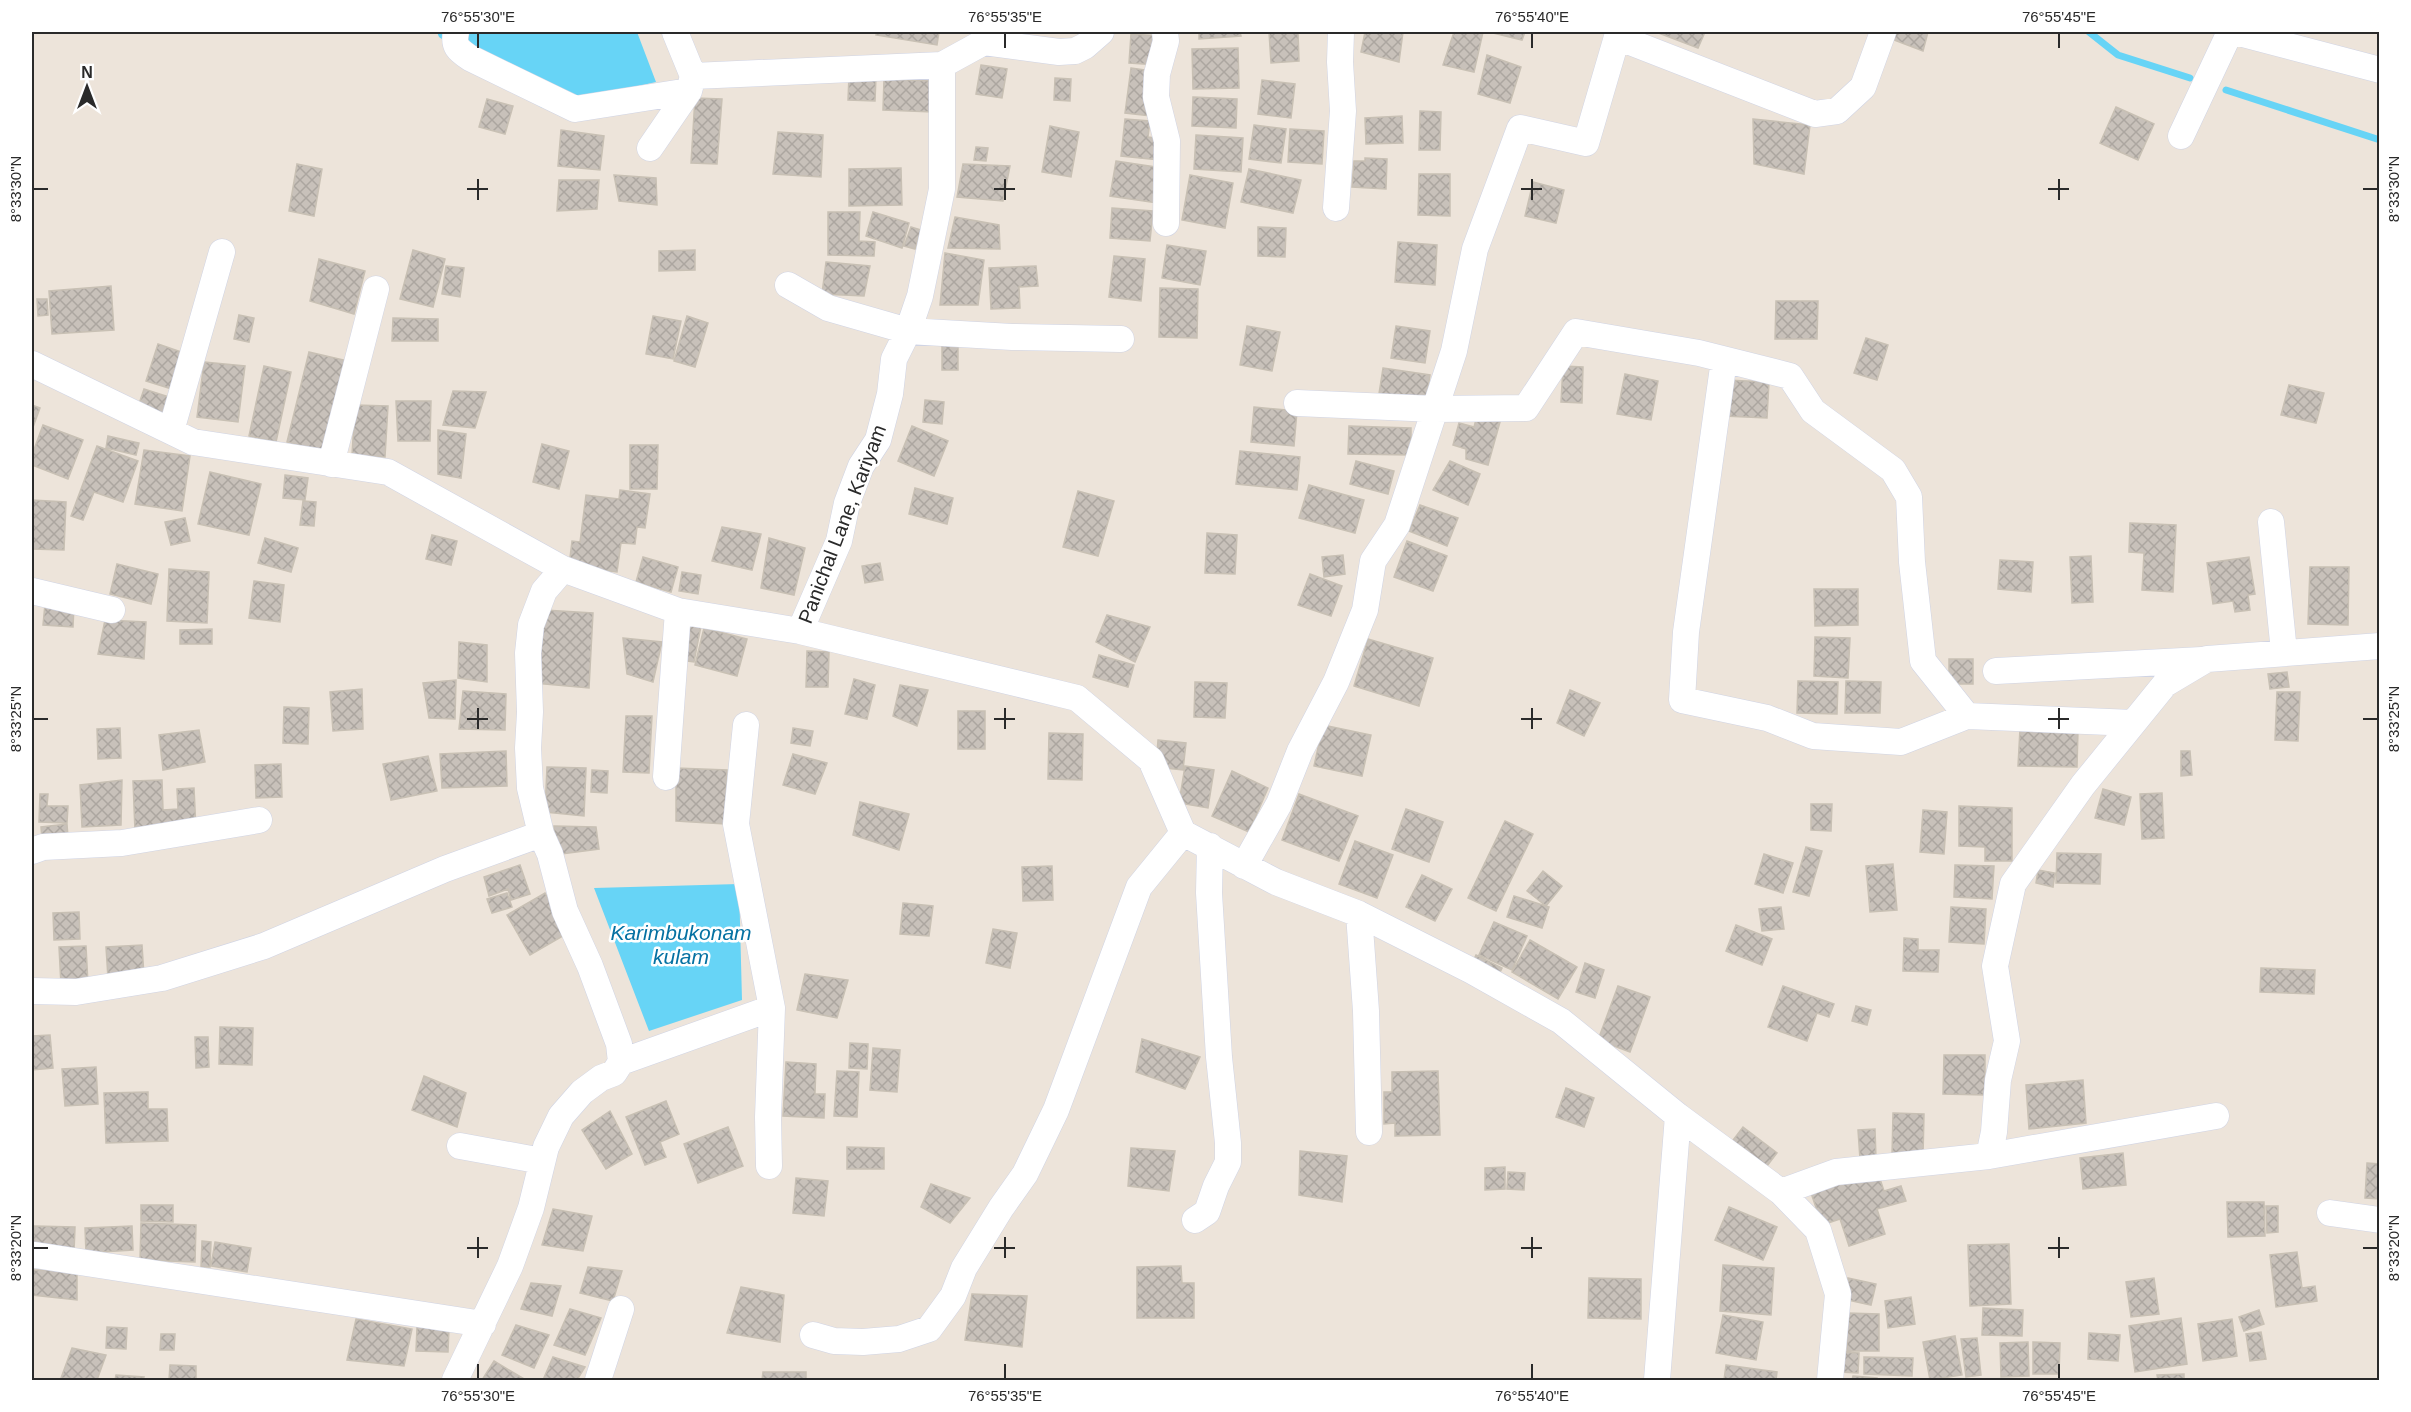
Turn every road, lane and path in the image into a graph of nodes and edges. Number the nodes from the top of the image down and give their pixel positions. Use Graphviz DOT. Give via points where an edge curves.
graph roads {
  1 [pos="456,32"];
  2 [pos="675,32"];
  3 [pos="1101,32"];
  4 [pos="1165,32"];
  5 [pos="1341,32"];
  6 [pos="1883,32"];
  7 [pos="2230,32"];
  8 [pos="2235,32"];
  9 [pos="942,64"];
  10 [pos="2379,70"];
  11 [pos="691,83"];
  12 [pos="2181,136"];
  13 [pos="650,148"];
  14 [pos="1336,207"];
  15 [pos="1166,223"];
  16 [pos="222,252"];
  17 [pos="788,285"];
  18 [pos="376,290"];
  19 [pos="908,331"];
  20 [pos="1122,339"];
  21 [pos="1724,360"];
  22 [pos="32,364"];
  23 [pos="1297,403"];
  24 [pos="1435,409"];
  25 [pos="171,431"];
  26 [pos="332,464"];
  27 [pos="2271,522"];
  28 [pos="562,569"];
  29 [pos="32,591"];
  30 [pos="112,610"];
  31 [pos="678,611"];
  32 [pos="800,631"];
  33 [pos="2379,646"];
  34 [pos="2284,652"];
  35 [pos="2207,659"];
  36 [pos="1996,671"];
  37 [pos="1967,716"];
  38 [pos="2133,723"];
  39 [pos="746,725"];
  40 [pos="666,777"];
  41 [pos="259,820"];
  42 [pos="1183,833"];
  43 [pos="541,834"];
  44 [pos="1209,846"];
  45 [pos="32,851"];
  46 [pos="1244,866"];
  47 [pos="1359,914"];
  48 [pos="32,991"];
  49 [pos="772,1008"];
  50 [pos="621,1062"];
  51 [pos="1678,1116"];
  52 [pos="2216,1116"];
  53 [pos="1368,1132"];
  54 [pos="460,1146"];
  55 [pos="1989,1156"];
  56 [pos="542,1161"];
  57 [pos="769,1166"];
  58 [pos="1781,1192"];
  59 [pos="2330,1213"];
  60 [pos="1195,1220"];
  61 [pos="2379,1220"];
  62 [pos="35,1256"];
  63 [pos="621,1309"];
  64 [pos="483,1324"];
  65 [pos="813,1335"];
  66 [pos="455,1380"];
  67 [pos="598,1380"];
  68 [pos="1657,1380"];
  69 [pos="1830,1380"];
  1 -- 11 [label="street" via="458,50 470,58 575,109"];
  2 -- 11 [label="street"];
  3 -- 9 [label="street" via="1075,51 984,42"];
  4 -- 15 [label="street" via="1156,97 1167,141"];
  5 -- 14 [label="street" via="1343,111"];
  6 -- 24 [label="street" via="1863,87 1837,111 1815,114 1617,37 1586,143 1520,128 1475,249 1454,351"];
  7 -- 12 [label="street"];
  8 -- 10 [label="street"];
  9 -- 11 [label="street"];
  9 -- 19 [label="street, Panichal Lane, Kariyam" via="942,189 920,296"];
  11 -- 13 [label="street"];
  16 -- 25 [label="street"];
  17 -- 19 [label="street" via="828,308"];
  18 -- 26 [label="street"];
  19 -- 20 [label="street"];
  19 -- 32 [label="street, Panichal Lane, Kariyam" via="894,359 878,440 861,466 847,502 839,541"];
  21 -- 24 [label="street" via="1576,332 1526,408"];
  21 -- 37 [label="street" via="1790,376 1813,411 1893,470 1909,497 1923,661"];
  21 -- 37 [label="street" via="1686,632 1682,700 1767,718 1813,736 1901,742"];
  22 -- 25 [label="street"];
  23 -- 24 [label="street"];
  24 -- 46 [label="street" via="1397,525 1373,561 1365,610 1336,682 1300,751 1279,804"];
  25 -- 26 [label="street" via="193,442"];
  26 -- 28 [label="street" via="388,472"];
  27 -- 34 [label="street"];
  28 -- 31 [label="street"];
  28 -- 43 [label="street" via="544,591 531,625 528,653 530,788"];
  29 -- 30 [label="street"];
  31 -- 32 [label="street"];
  31 -- 40 [label="street"];
  32 -- 42 [label="street" via="1077,699 1151,760"];
  33 -- 34 [label="street"];
  34 -- 35 [label="street"];
  35 -- 36 [label="street"];
  35 -- 38 [label="street" via="2165,684"];
  37 -- 38 [label="street"];
  38 -- 55 [label="street" via="2083,785 2013,884 1995,966 2007,1041"];
  39 -- 49 [label="street" via="736,824"];
  41 -- 45 [label="street" via="122,843 43,847"];
  42 -- 44 [label="street"];
  42 -- 65 [label="street" via="1139,887 1056,1110 1025,1174 964,1268 953,1296 929,1329 899,1339 863,1342 834,1341"];
  43 -- 48 [label="street" via="445,868 264,946 162,978 76,992"];
  43 -- 50 [label="street" via="565,911 619,1044"];
  44 -- 46 [label="street"];
  44 -- 60 [label="street" via="1228,1162 1207,1212"];
  46 -- 47 [label="street"];
  47 -- 51 [label="street" via="1473,971 1560,1021"];
  47 -- 53 [label="street"];
  49 -- 50 [label="street"];
  49 -- 57 [label="street"];
  50 -- 56 [label="street" via="614,1073 582,1092 561,1116"];
  51 -- 58 [label="street"];
  51 -- 68 [label="street"];
  52 -- 55 [label="street"];
  54 -- 56 [label="street"];
  55 -- 58 [label="street" via="1836,1172"];
  56 -- 64 [label="street" via="514,1256"];
  58 -- 69 [label="street" via="1818,1230 1838,1294"];
  59 -- 61 [label="street"];
  62 -- 64 [label="street"];
  63 -- 67 [label="street"];
  64 -- 66 [label="street"];
}
